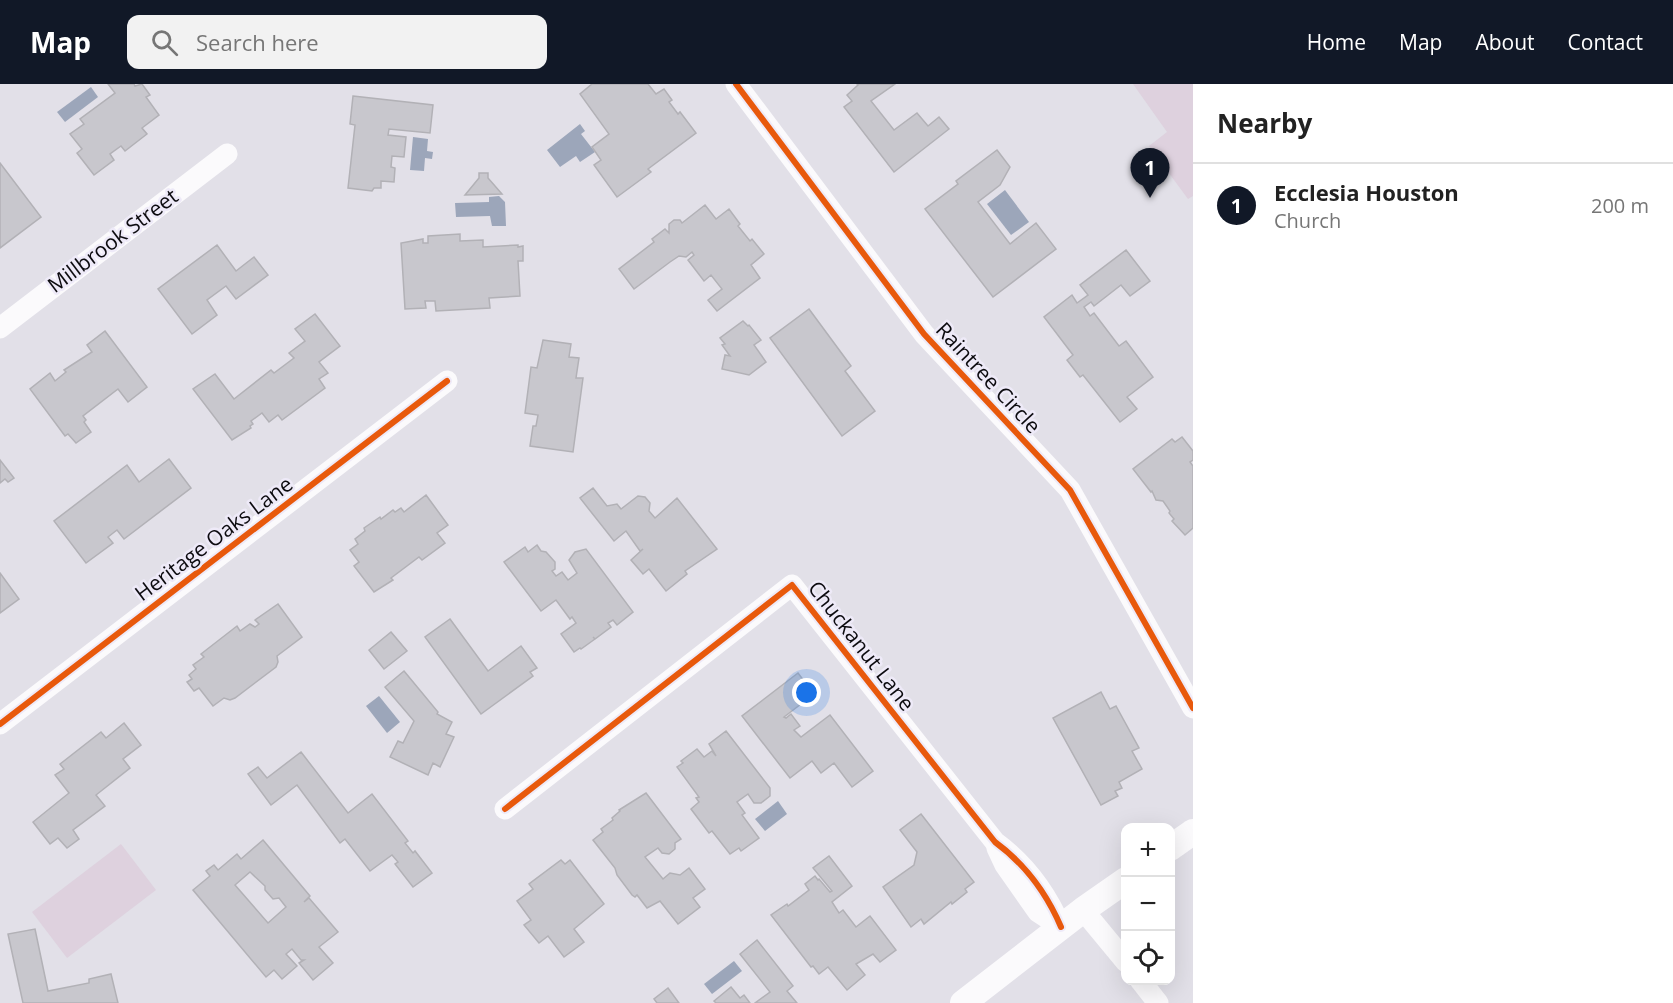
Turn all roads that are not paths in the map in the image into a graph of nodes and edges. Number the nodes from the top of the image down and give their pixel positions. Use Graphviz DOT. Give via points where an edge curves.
graph roads {
  1 [pos="736,84"];
  2 [pos="227,154"];
  3 [pos="0,328"];
  4 [pos="447,381"];
  5 [pos="1193,708"];
  6 [pos="0,724"];
  7 [pos="505,808"];
  8 [pos="1193,832"];
  9 [pos="1175,845"];
  10 [pos="1121,883"];
  11 [pos="1083,910"];
  12 [pos="1061,927"];
  13 [pos="1121,957"];
  14 [pos="1143,985"];
  15 [pos="963,1003"];
  16 [pos="1158,1003"];
  1 -- 5 [label="street, Raintree Circle" via="924,334 1070,490"];
  2 -- 3 [label="street, Millbrook Street"];
  4 -- 6 [label="street, Heritage Oaks Lane"];
  7 -- 12 [label="street, Chuckanut Lane" via="792,585 995,842 1023,893 1038,912"];
  8 -- 9 [label="street"];
  10 -- 11 [label="street"];
  11 -- 12 [label="street"];
  11 -- 13 [label="street"];
  12 -- 15 [label="street"];
  14 -- 16 [label="street"];
}
